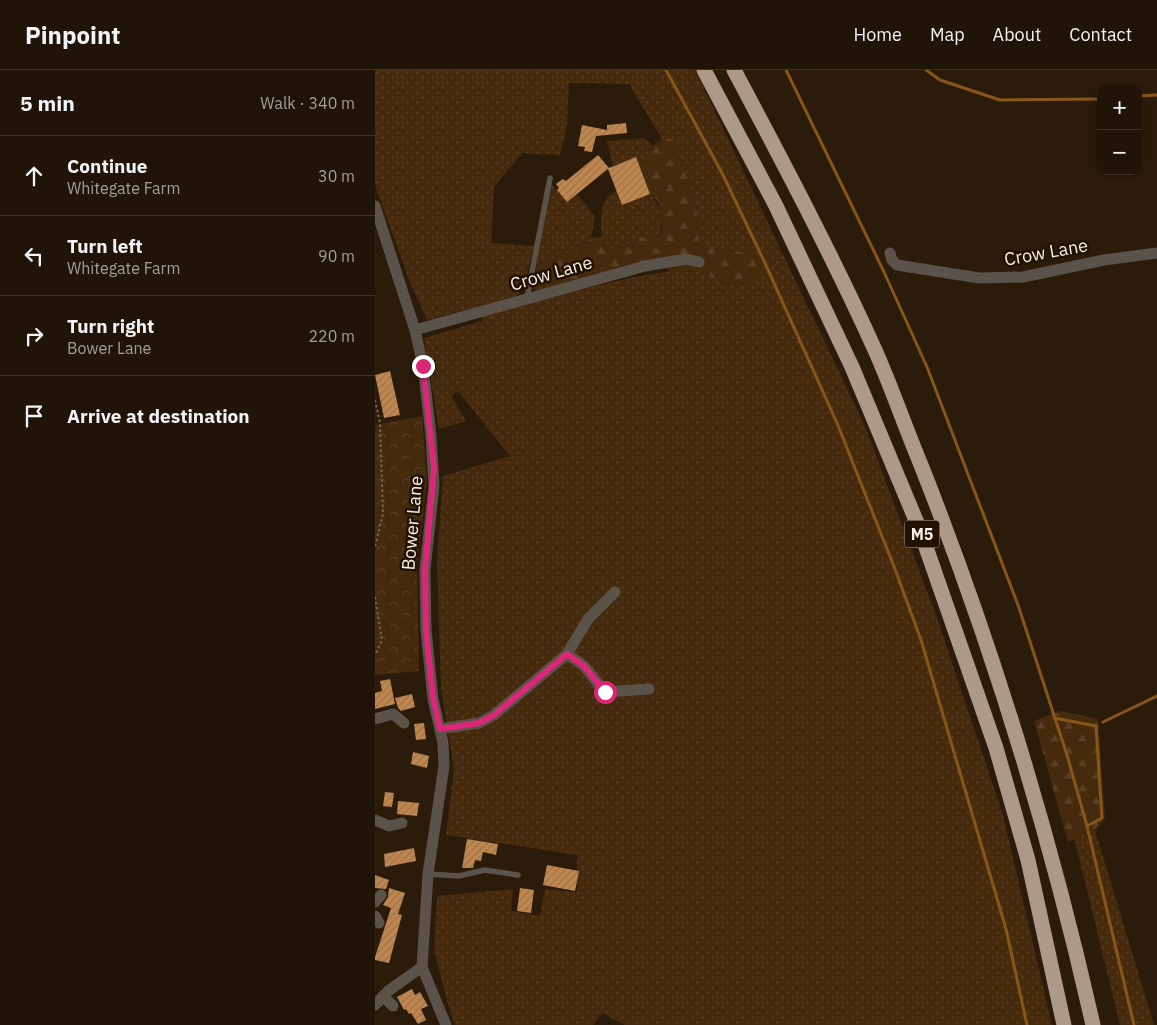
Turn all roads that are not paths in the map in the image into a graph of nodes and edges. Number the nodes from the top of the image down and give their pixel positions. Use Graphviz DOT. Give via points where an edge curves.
graph roads {
  1 [pos="704,70"];
  2 [pos="734,70"];
  3 [pos="550,178"];
  4 [pos="375,206"];
  5 [pos="890,253"];
  6 [pos="1157,253"];
  7 [pos="699,262"];
  8 [pos="527,298"];
  9 [pos="415,330"];
  10 [pos="615,592"];
  11 [pos="567,654"];
  12 [pos="649,689"];
  13 [pos="375,719"];
  14 [pos="404,723"];
  15 [pos="440,729"];
  16 [pos="375,820"];
  17 [pos="402,824"];
  18 [pos="428,874"];
  19 [pos="518,875"];
  20 [pos="422,968"];
  21 [pos="383,990"];
  22 [pos="375,1005"];
  23 [pos="393,1006"];
  24 [pos="446,1025"];
  25 [pos="1064,1025"];
  26 [pos="1093,1025"];
  1 -- 25 [label="highway, M5" via="777,206 848,358 920,530 998,758 1028,860"];
  2 -- 26 [label="highway, M5" via="799,191 875,351 938,508 1028,771"];
  3 -- 8 [label="lane"];
  4 -- 9 [label="street, Bower Lane"];
  5 -- 6 [label="street, Crow Lane" via="897,265 979,278 1023,277"];
  7 -- 8 [label="street, Crow Lane" via="686,259 645,266"];
  8 -- 9 [label="street, Crow Lane"];
  9 -- 15 [label="street, Bower Lane" via="427,398 434,468 425,570 425,612 429,668"];
  10 -- 11 [label="street" via="588,619"];
  11 -- 12 [label="street" via="584,666 605,692"];
  11 -- 15 [label="street" via="494,715 479,723"];
  13 -- 14 [label="street" via="392,709"];
  15 -- 18 [label="street, Bower Lane" via="444,766"];
  16 -- 17 [label="street" via="389,831"];
  18 -- 19 [label="lane" via="459,876 485,870"];
  18 -- 20 [label="street, Bower Lane"];
  20 -- 21 [label="street"];
  20 -- 24 [label="street, Bower Lane"];
  21 -- 22 [label="street"];
  21 -- 23 [label="street"];
}
